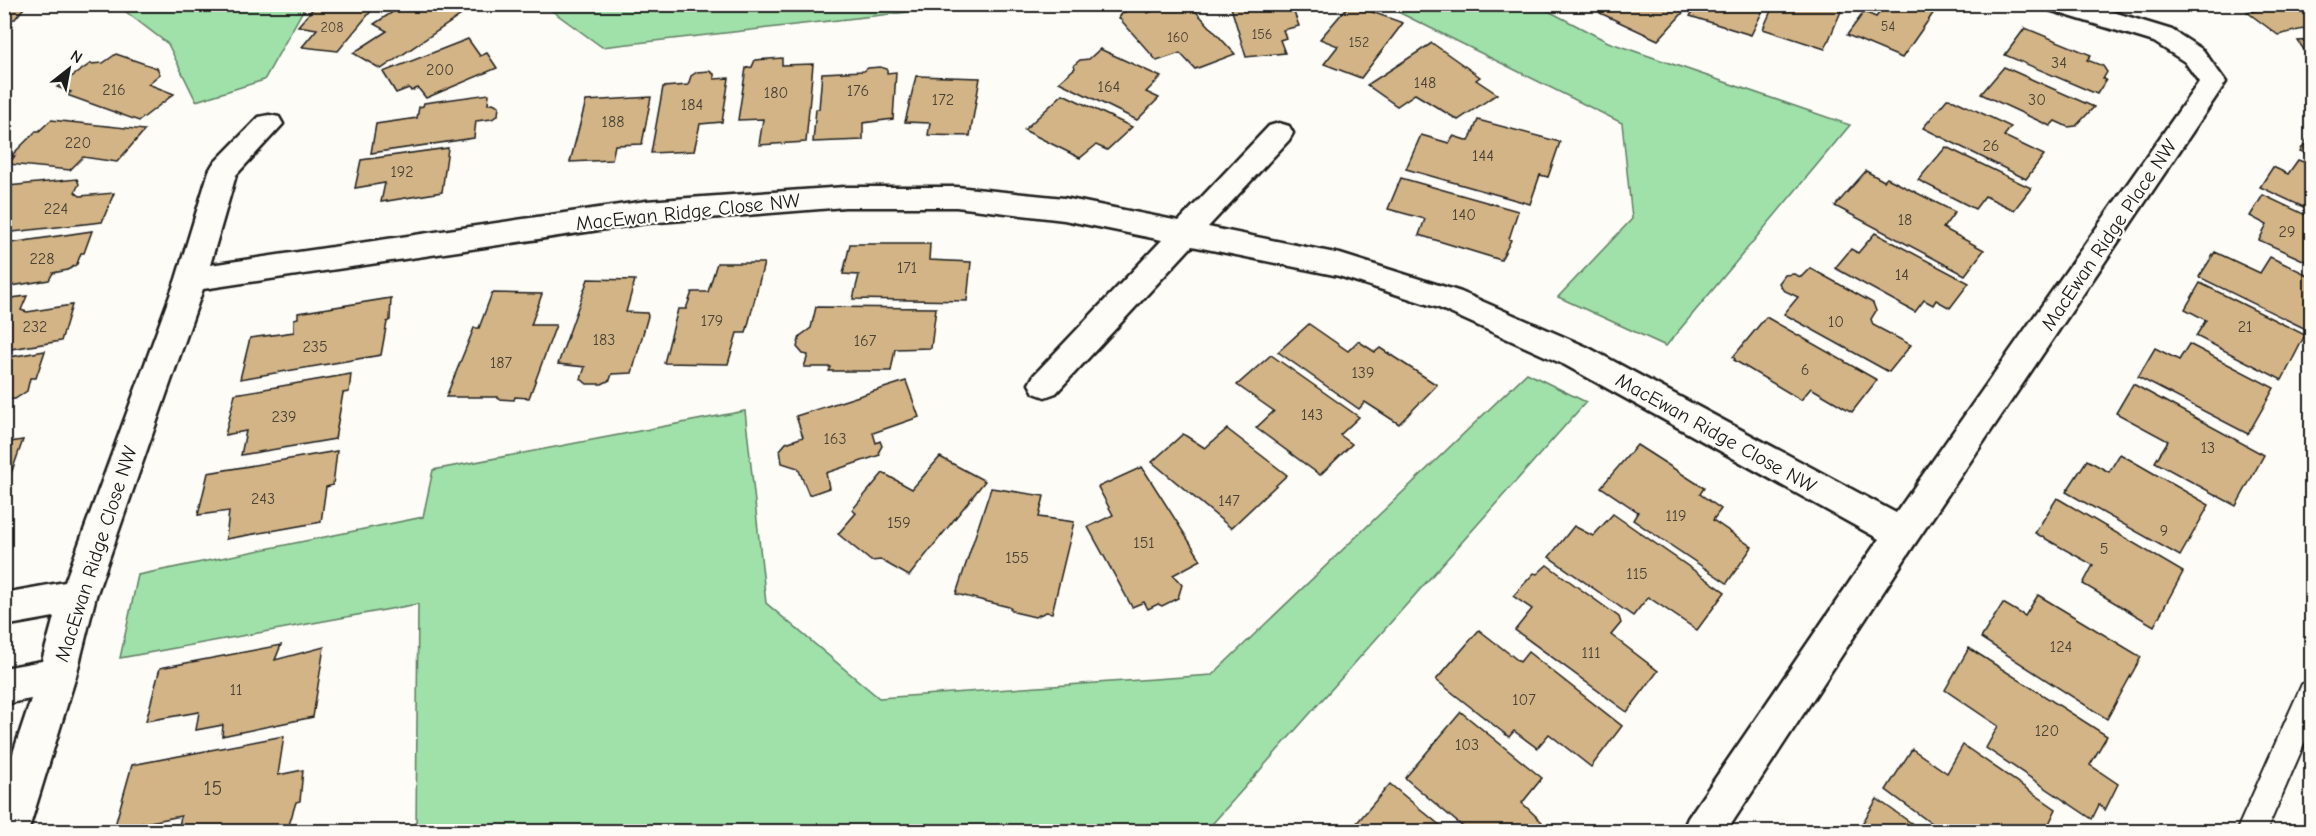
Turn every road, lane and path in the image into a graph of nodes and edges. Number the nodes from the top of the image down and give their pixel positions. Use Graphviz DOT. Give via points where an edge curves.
graph roads {
  1 [pos="2058,4"];
  2 [pos="269,124"];
  3 [pos="1279,133"];
  4 [pos="1185,235"];
  5 [pos="191,279"];
  6 [pos="1045,384"];
  7 [pos="1902,534"];
  8 [pos="78,596"];
  9 [pos="4,610"];
  10 [pos="57,676"];
  11 [pos="4,686"];
  12 [pos="2312,693"];
  13 [pos="8,831"];
  14 [pos="1702,831"];
  15 [pos="2251,831"];
  1 -- 7 [label="street, MacEwan Ridge Place NW" via="2163,36 2194,56 2213,82"];
  2 -- 5 [label="street, MacEwan Ridge Close NW" via="223,171"];
  3 -- 4 [label="street"];
  4 -- 5 [label="street, MacEwan Ridge Close NW" via="1064,209 956,197 845,197 646,212"];
  4 -- 6 [label="street"];
  4 -- 7 [label="street, MacEwan Ridge Close NW" via="1340,265 1450,300 1576,356"];
  5 -- 8 [label="street, MacEwan Ridge Close NW"];
  7 -- 14 [label="street"];
  8 -- 9 [label="street"];
  8 -- 10 [label="street, MacEwan Ridge Close NW"];
  10 -- 11 [label="street"];
  10 -- 13 [label="street, MacEwan Ridge Close NW"];
  12 -- 15 [label="lane"];
}
